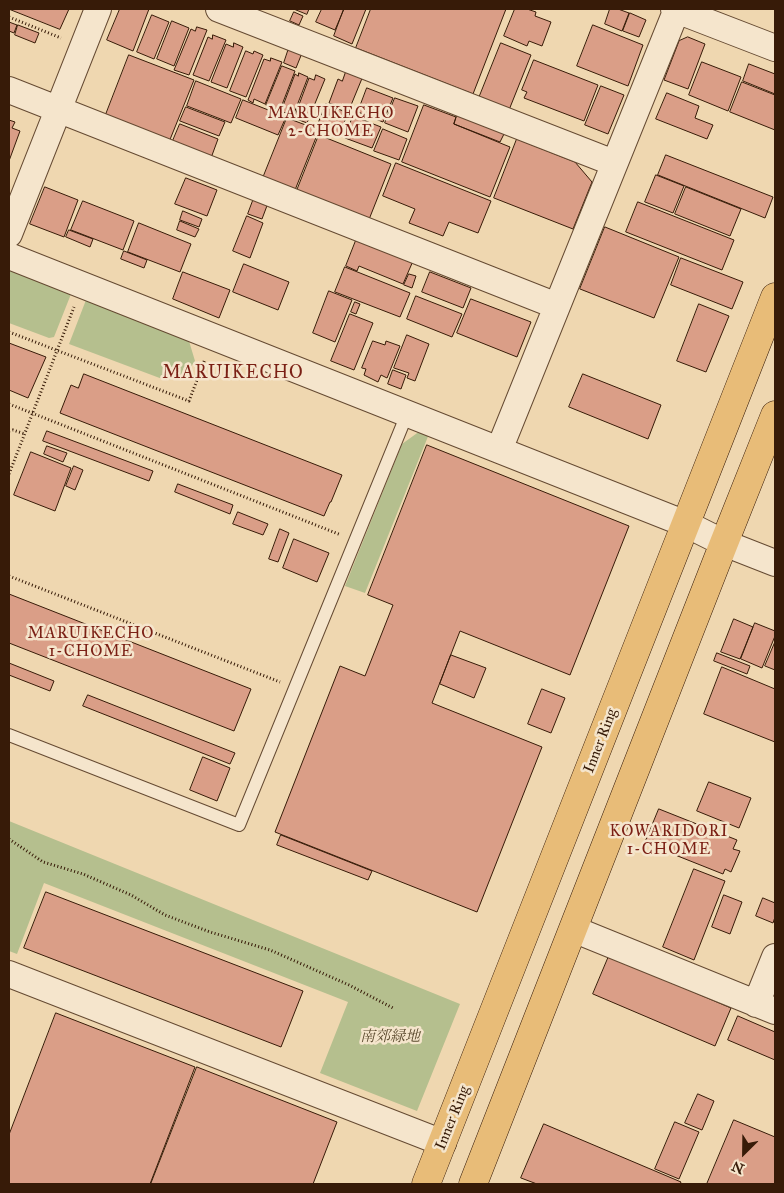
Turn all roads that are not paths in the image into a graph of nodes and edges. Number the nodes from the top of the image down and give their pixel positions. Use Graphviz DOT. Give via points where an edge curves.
graph roads {
  1 [pos="98,9"];
  2 [pos="219,9"];
  3 [pos="676,9"];
  4 [pos="775,48"];
  5 [pos="9,90"];
  6 [pos="58,109"];
  7 [pos="614,163"];
  8 [pos="9,234"];
  9 [pos="9,256"];
  10 [pos="775,297"];
  11 [pos="557,306"];
  12 [pos="407,414"];
  13 [pos="775,415"];
  14 [pos="499,450"];
  15 [pos="686,524"];
  16 [pos="724,543"];
  17 [pos="775,564"];
  18 [pos="9,735"];
  19 [pos="573,929"];
  20 [pos="775,957"];
  21 [pos="9,974"];
  22 [pos="766,1007"];
  23 [pos="443,1143"];
  24 [pos="426,1184"];
  25 [pos="473,1184"];
  1 -- 6 [label="street"];
  2 -- 7 [label="street"];
  3 -- 4 [label="street"];
  3 -- 7 [label="street"];
  5 -- 6 [label="street"];
  6 -- 8 [label="street"];
  6 -- 11 [label="street"];
  7 -- 11 [label="street"];
  9 -- 12 [label="street"];
  10 -- 15 [label="main road, Inner Ring"];
  11 -- 14 [label="street"];
  12 -- 14 [label="street"];
  12 -- 18 [label="lane" via="239,825"];
  13 -- 16 [label="main road"];
  14 -- 15 [label="street"];
  15 -- 16 [label="street"];
  15 -- 23 [label="main road, Inner Ring"];
  16 -- 17 [label="street"];
  16 -- 19 [label="main road"];
  19 -- 22 [label="street"];
  19 -- 25 [label="main road"];
  20 -- 22 [label="street"];
  21 -- 23 [label="street"];
  23 -- 24 [label="main road, Inner Ring"];
}
